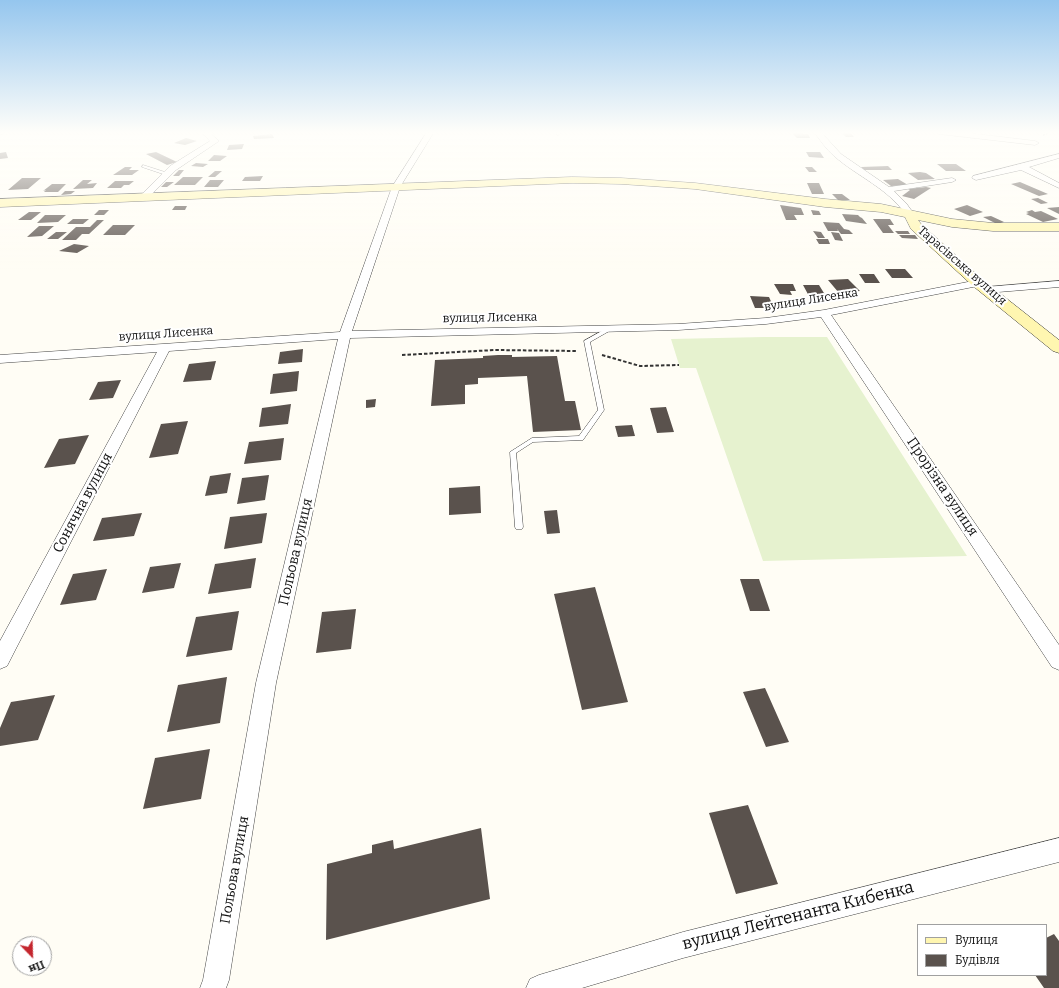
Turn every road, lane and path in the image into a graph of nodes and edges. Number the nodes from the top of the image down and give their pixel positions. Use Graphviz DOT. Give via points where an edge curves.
graph roads {
  1 [pos="162,178"];
  2 [pos="401,178"];
  3 [pos="870,178"];
  4 [pos="1044,178"];
  5 [pos="952,180"];
  6 [pos="1059,186"];
  7 [pos="396,187"];
  8 [pos="888,190"];
  9 [pos="143,198"];
  10 [pos="0,203"];
  11 [pos="910,214"];
  12 [pos="1059,227"];
  13 [pos="1059,284"];
  14 [pos="982,286"];
  15 [pos="824,313"];
  16 [pos="608,328"];
  17 [pos="345,335"];
  18 [pos="165,347"];
  19 [pos="1059,348"];
  20 [pos="589,351"];
  21 [pos="402,355"];
  22 [pos="0,359"];
  23 [pos="679,365"];
  24 [pos="519,527"];
  25 [pos="0,660"];
  26 [pos="1059,661"];
  27 [pos="1059,850"];
  28 [pos="213,988"];
  29 [pos="539,988"];
  1 -- 9 [label="street"];
  2 -- 7 [label="street, Польова вулиця"];
  3 -- 8 [label="street, Тарасівська вулиця"];
  4 -- 6 [label="street"];
  5 -- 8 [label="street"];
  7 -- 9 [label="street"];
  7 -- 11 [label="street" via="572,180 621,181 695,186 881,208"];
  7 -- 17 [label="street, Польова вулиця"];
  8 -- 11 [label="street, Тарасівська вулиця"];
  9 -- 10 [label="street"];
  11 -- 12 [label="street" via="930,220 966,225"];
  11 -- 14 [label="street, Тарасівська вулиця" via="915,226"];
  13 -- 14 [label="street, вулиця Лисенка"];
  14 -- 15 [label="street, вулиця Лисенка"];
  14 -- 19 [label="street, Тарасівська вулиця"];
  15 -- 16 [label="street, вулиця Лисенка" via="766,322 678,328"];
  15 -- 26 [label="street, Прорізна вулиця"];
  16 -- 17 [label="street, вулиця Лисенка"];
  16 -- 20 [label="lane" via="586,341"];
  17 -- 18 [label="street, вулиця Лисенка"];
  17 -- 28 [label="street, Польова вулиця" via="266,683"];
  18 -- 22 [label="street, вулиця Лисенка"];
  18 -- 25 [label="street, Сонячна вулиця"];
  20 -- 21 [label="path" via="495,350"];
  20 -- 23 [label="path" via="640,366"];
  20 -- 24 [label="lane" via="601,410 581,438 532,440 513,452"];
  27 -- 29 [label="street, вулиця Лейтенанта Кибенка" via="683,945"];
}
